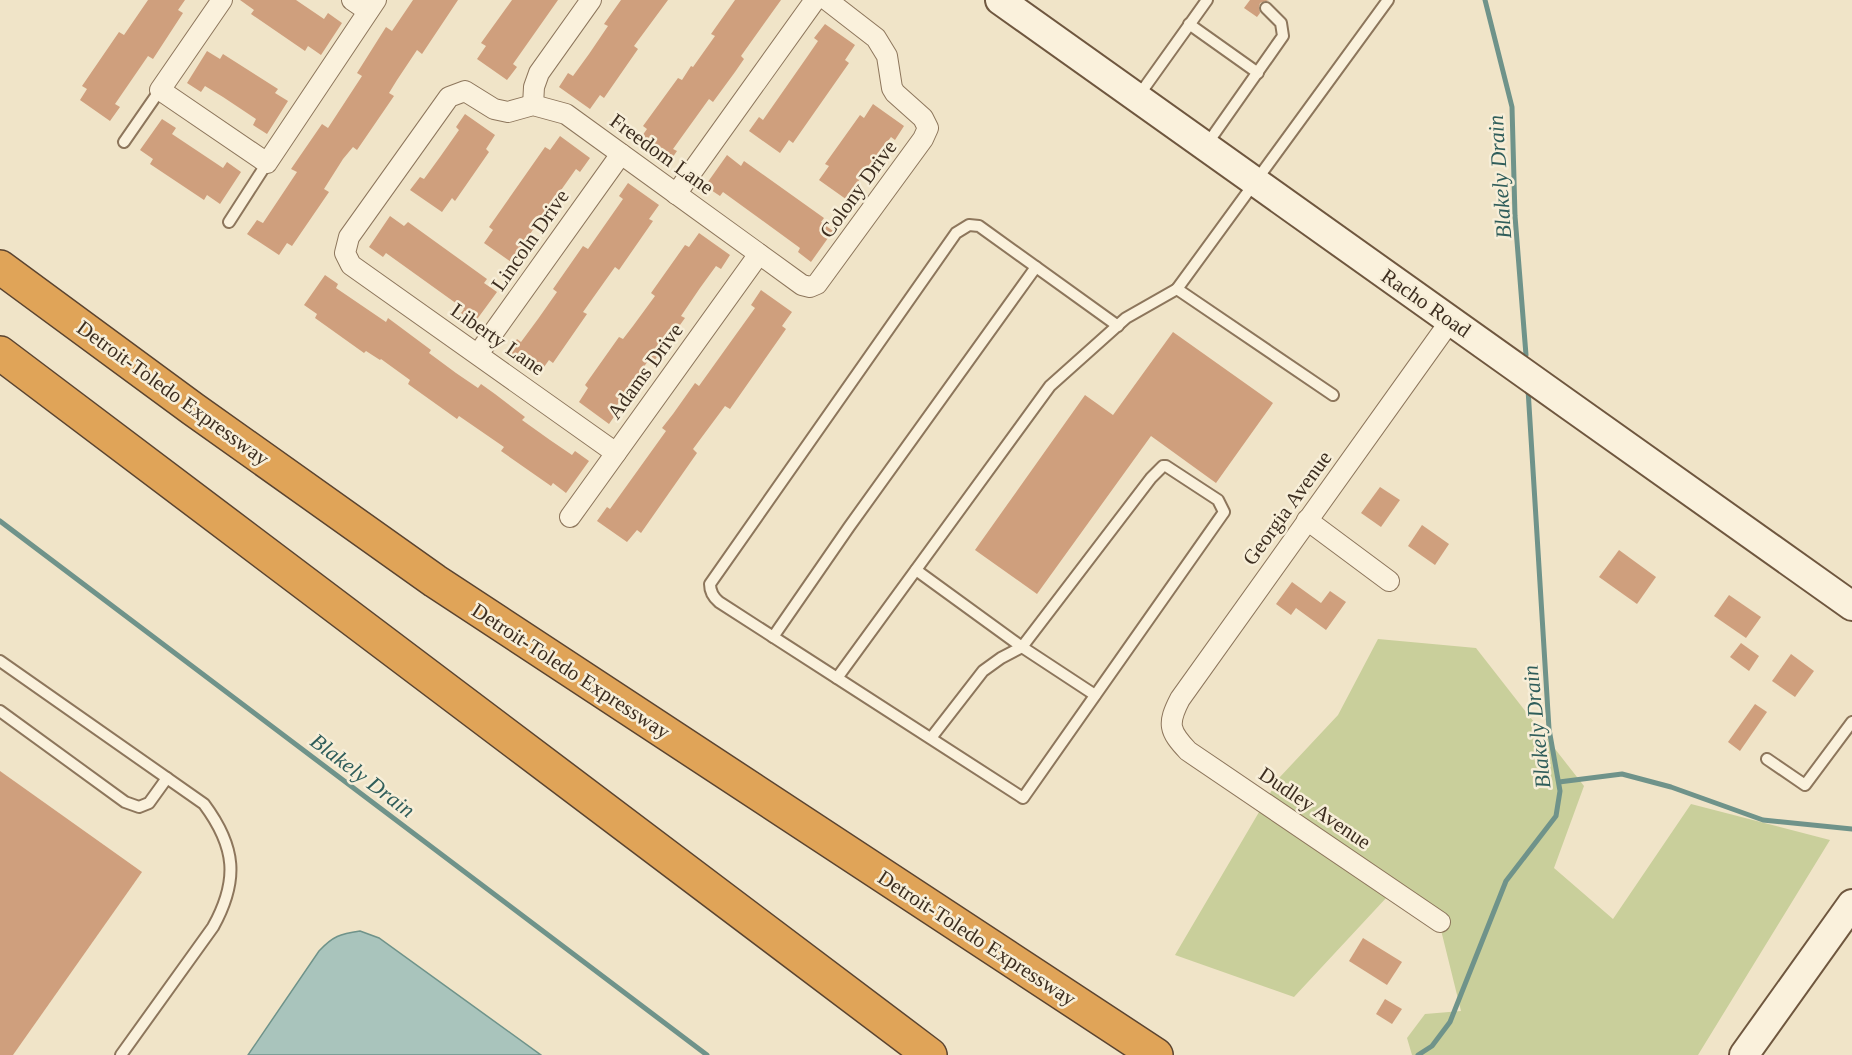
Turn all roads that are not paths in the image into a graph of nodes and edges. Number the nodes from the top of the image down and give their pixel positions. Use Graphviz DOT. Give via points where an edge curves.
graph roads {
  1 [pos="222,0"];
  2 [pos="591,0"];
  3 [pos="815,0"];
  4 [pos="827,0"];
  5 [pos="1000,0"];
  6 [pos="1207,0"];
  7 [pos="1388,0"];
  8 [pos="365,4"];
  9 [pos="1266,8"];
  10 [pos="1189,24"];
  11 [pos="1258,73"];
  12 [pos="160,90"];
  13 [pos="1137,98"];
  14 [pos="533,105"];
  15 [pos="124,141"];
  16 [pos="1205,147"];
  17 [pos="621,154"];
  18 [pos="267,163"];
  19 [pos="1254,183"];
  20 [pos="676,194"];
  21 [pos="229,222"];
  22 [pos="759,254"];
  23 [pos="351,265"];
  24 [pos="832,266"];
  25 [pos="0,267"];
  26 [pos="1036,267"];
  27 [pos="1177,289"];
  28 [pos="1451,320"];
  29 [pos="1118,326"];
  30 [pos="0,353"];
  31 [pos="478,354"];
  32 [pos="1333,395"];
  33 [pos="616,453"];
  34 [pos="570,517"];
  35 [pos="1307,520"];
  36 [pos="916,570"];
  37 [pos="1389,581"];
  38 [pos="1852,606"];
  39 [pos="773,637"];
  40 [pos="1022,646"];
  41 [pos="0,661"];
  42 [pos="837,678"];
  43 [pos="1095,695"];
  44 [pos="0,711"];
  45 [pos="1852,722"];
  46 [pos="1171,727"];
  47 [pos="931,738"];
  48 [pos="1767,759"];
  49 [pos="167,778"];
  50 [pos="1852,904"];
  51 [pos="1440,922"];
  52 [pos="121,1055"];
  53 [pos="930,1055"];
  54 [pos="1156,1055"];
  55 [pos="1744,1055"];
  1 -- 12 [label="street"];
  2 -- 14 [label="street" via="539,74"];
  3 -- 20 [label="street"];
  4 -- 24 [label="street, Colony Drive" via="876,38 889,65 892,88 927,124 923,139"];
  5 -- 13 [label="street, Racho Road"];
  6 -- 10 [label="lane"];
  7 -- 19 [label="lane"];
  8 -- 18 [label="street"];
  9 -- 11 [label="lane" via="1281,23 1283,36"];
  10 -- 11 [label="lane"];
  10 -- 13 [label="lane"];
  11 -- 16 [label="lane"];
  12 -- 15 [label="lane"];
  12 -- 18 [label="street"];
  13 -- 16 [label="street, Racho Road"];
  14 -- 17 [label="street, Freedom Lane" via="566,114"];
  14 -- 23 [label="street, Freedom Lane" via="508,112 494,109 465,90 449,97 348,237 345,254"];
  16 -- 19 [label="street, Racho Road"];
  17 -- 20 [label="street, Freedom Lane"];
  17 -- 31 [label="street, Lincoln Drive"];
  18 -- 21 [label="lane"];
  19 -- 27 [label="lane"];
  19 -- 28 [label="street, Racho Road"];
  20 -- 22 [label="street, Freedom Lane"];
  22 -- 24 [label="street, Freedom Lane" via="810,287 823,279"];
  22 -- 33 [label="street, Adams Drive"];
  23 -- 31 [label="street, Liberty Lane"];
  25 -- 54 [label="highway, Detroit-Toledo Expressway" via="435,581"];
  26 -- 29 [label="lane"];
  26 -- 39 [label="lane"];
  26 -- 39 [label="lane" via="979,226 969,225 956,233 710,584 713,598"];
  27 -- 29 [label="lane"];
  27 -- 32 [label="lane"];
  28 -- 35 [label="street, Georgia Avenue"];
  28 -- 38 [label="street, Racho Road"];
  29 -- 36 [label="lane" via="1050,386"];
  30 -- 53 [label="highway"];
  31 -- 33 [label="street, Liberty Lane"];
  33 -- 34 [label="street, Adams Drive"];
  35 -- 37 [label="street"];
  35 -- 46 [label="street, Georgia Avenue" via="1180,699 1172,714"];
  36 -- 40 [label="lane"];
  36 -- 42 [label="lane"];
  39 -- 42 [label="lane"];
  40 -- 43 [label="lane"];
  40 -- 43 [label="lane" via="1151,478 1163,466 1175,471 1218,500 1224,512"];
  40 -- 47 [label="lane" via="983,671"];
  41 -- 49 [label="lane"];
  42 -- 47 [label="lane"];
  43 -- 47 [label="lane" via="1023,798"];
  44 -- 49 [label="lane" via="125,802 139,807 149,803"];
  45 -- 48 [label="lane" via="1805,785"];
  46 -- 51 [label="street, Dudley Avenue" via="1188,751"];
  49 -- 52 [label="lane" via="204,804 217,822 230,859 230,884 213,927"];
  50 -- 55 [label="street"];
}
